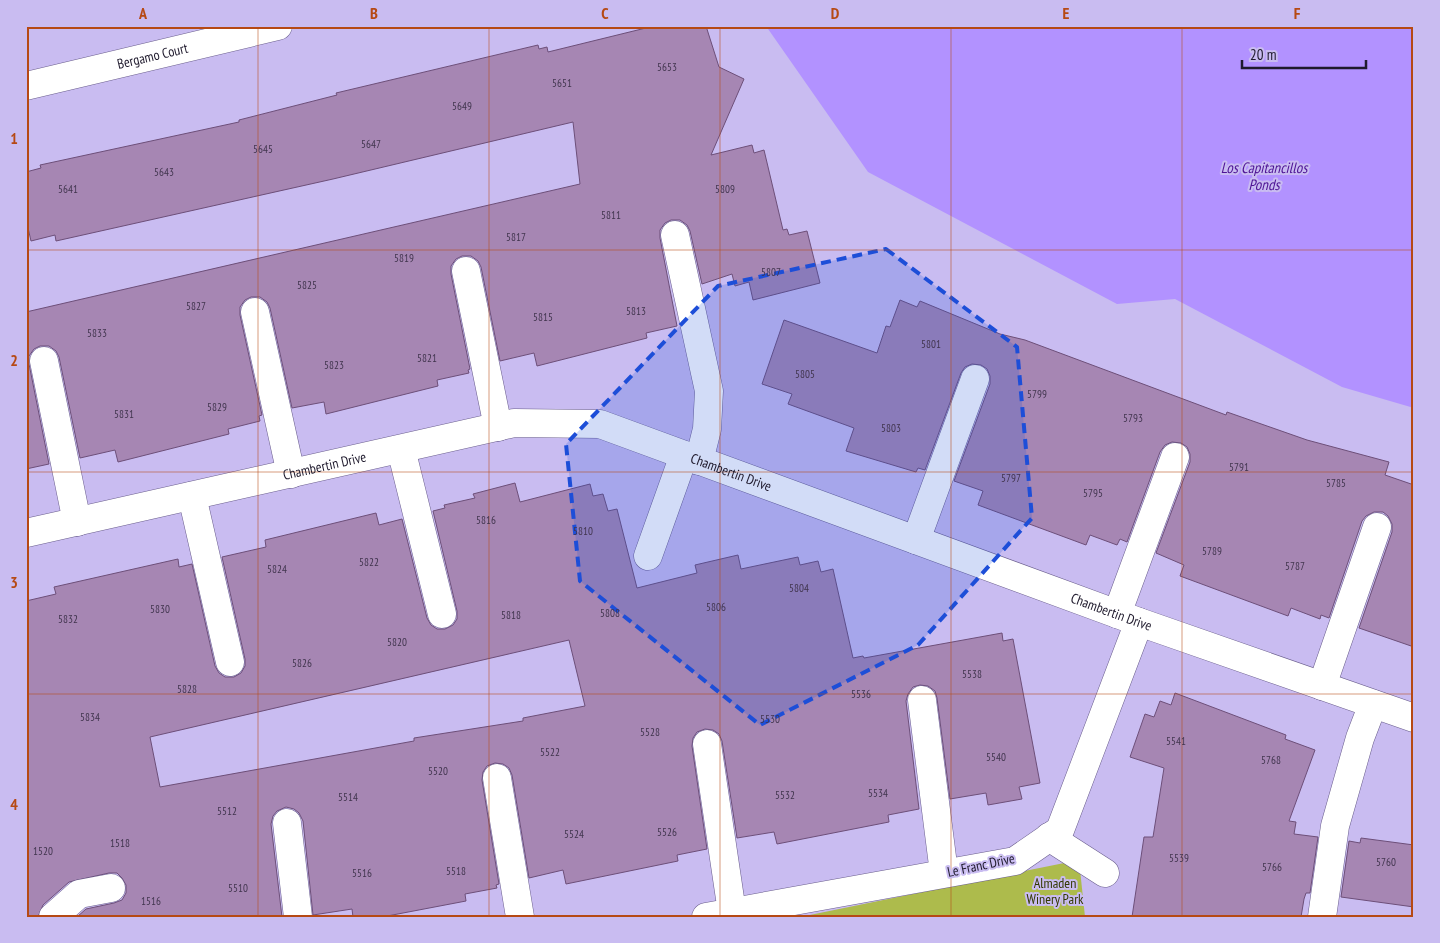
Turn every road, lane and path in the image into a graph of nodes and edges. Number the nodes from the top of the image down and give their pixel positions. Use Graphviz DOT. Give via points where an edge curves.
graph roads {
  1 [pos="278,26"];
  2 [pos="26,86"];
  3 [pos="676,235"];
  4 [pos="466,271"];
  5 [pos="255,312"];
  6 [pos="44,361"];
  7 [pos="976,379"];
  8 [pos="498,427"];
  9 [pos="401,449"];
  10 [pos="1175,457"];
  11 [pos="692,458"];
  12 [pos="291,474"];
  13 [pos="192,496"];
  14 [pos="77,522"];
  15 [pos="1377,527"];
  16 [pos="26,533"];
  17 [pos="916,540"];
  18 [pos="648,556"];
  19 [pos="442,614"];
  20 [pos="1128,618"];
  21 [pos="230,662"];
  22 [pos="1322,686"];
  23 [pos="922,700"];
  24 [pos="1373,704"];
  25 [pos="1414,718"];
  26 [pos="708,744"];
  27 [pos="497,778"];
  28 [pos="287,823"];
  29 [pos="1049,837"];
  30 [pos="944,873"];
  31 [pos="1105,873"];
  32 [pos="111,888"];
  33 [pos="719,914"];
  34 [pos="53,917"];
  35 [pos="298,917"];
  36 [pos="520,917"];
  37 [pos="1322,917"];
  1 -- 2 [label="street, Bergamo Court"];
  3 -- 11 [label="street" via="710,391 707,429"];
  4 -- 8 [label="street"];
  5 -- 12 [label="street"];
  6 -- 14 [label="street"];
  7 -- 17 [label="street"];
  8 -- 9 [label="street, Chambertin Drive"];
  8 -- 11 [label="street, Chambertin Drive" via="514,423 600,424"];
  9 -- 12 [label="street, Chambertin Drive"];
  9 -- 19 [label="street"];
  10 -- 20 [label="street, Le Franc Drive"];
  11 -- 17 [label="street, Chambertin Drive"];
  11 -- 18 [label="street"];
  12 -- 13 [label="street, Chambertin Drive"];
  13 -- 14 [label="street, Chambertin Drive"];
  13 -- 21 [label="street"];
  14 -- 16 [label="street, Chambertin Drive"];
  15 -- 22 [label="street"];
  17 -- 20 [label="street, Chambertin Drive"];
  20 -- 22 [label="street, Chambertin Drive"];
  20 -- 29 [label="street, Le Franc Drive" via="1060,830"];
  22 -- 24 [label="street, Chambertin Drive"];
  23 -- 30 [label="street"];
  24 -- 25 [label="street, Chambertin Drive"];
  24 -- 37 [label="street" via="1335,826"];
  26 -- 33 [label="street"];
  27 -- 36 [label="street"];
  28 -- 35 [label="street"];
  29 -- 30 [label="street, Le Franc Drive" via="1014,860"];
  29 -- 31 [label="street"];
  30 -- 33 [label="street, Le Franc Drive"];
  32 -- 34 [label="street" via="79,894"];
}
